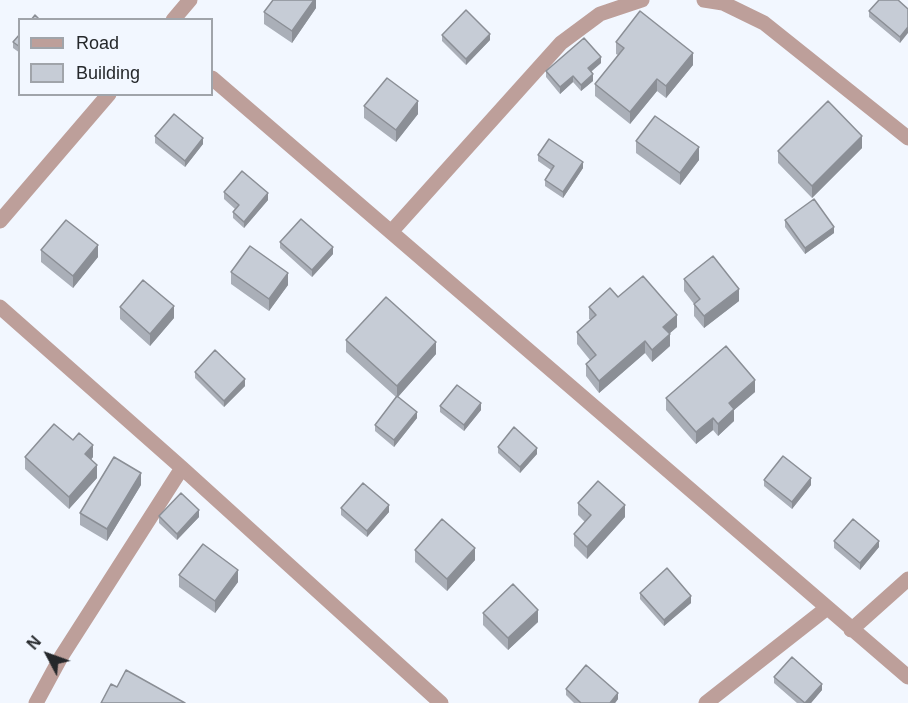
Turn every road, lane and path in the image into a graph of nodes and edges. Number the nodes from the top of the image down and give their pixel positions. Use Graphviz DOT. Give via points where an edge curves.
graph roads {
  1 [pos="190,0"];
  2 [pos="642,0"];
  3 [pos="704,0"];
  4 [pos="175,18"];
  5 [pos="213,79"];
  6 [pos="107,96"];
  7 [pos="908,138"];
  8 [pos="0,221"];
  9 [pos="391,232"];
  10 [pos="0,307"];
  11 [pos="182,468"];
  12 [pos="908,579"];
  13 [pos="827,608"];
  14 [pos="852,630"];
  15 [pos="908,677"];
  16 [pos="36,703"];
  17 [pos="441,703"];
  18 [pos="706,703"];
  1 -- 4 [label="street"];
  2 -- 9 [label="street" via="600,14 561,43"];
  3 -- 7 [label="street" via="723,3 764,23"];
  5 -- 9 [label="street"];
  6 -- 8 [label="street"];
  9 -- 13 [label="street"];
  10 -- 11 [label="street"];
  11 -- 16 [label="street" via="61,657"];
  11 -- 17 [label="street"];
  12 -- 14 [label="street"];
  13 -- 14 [label="street"];
  13 -- 18 [label="street"];
  14 -- 15 [label="street"];
}
